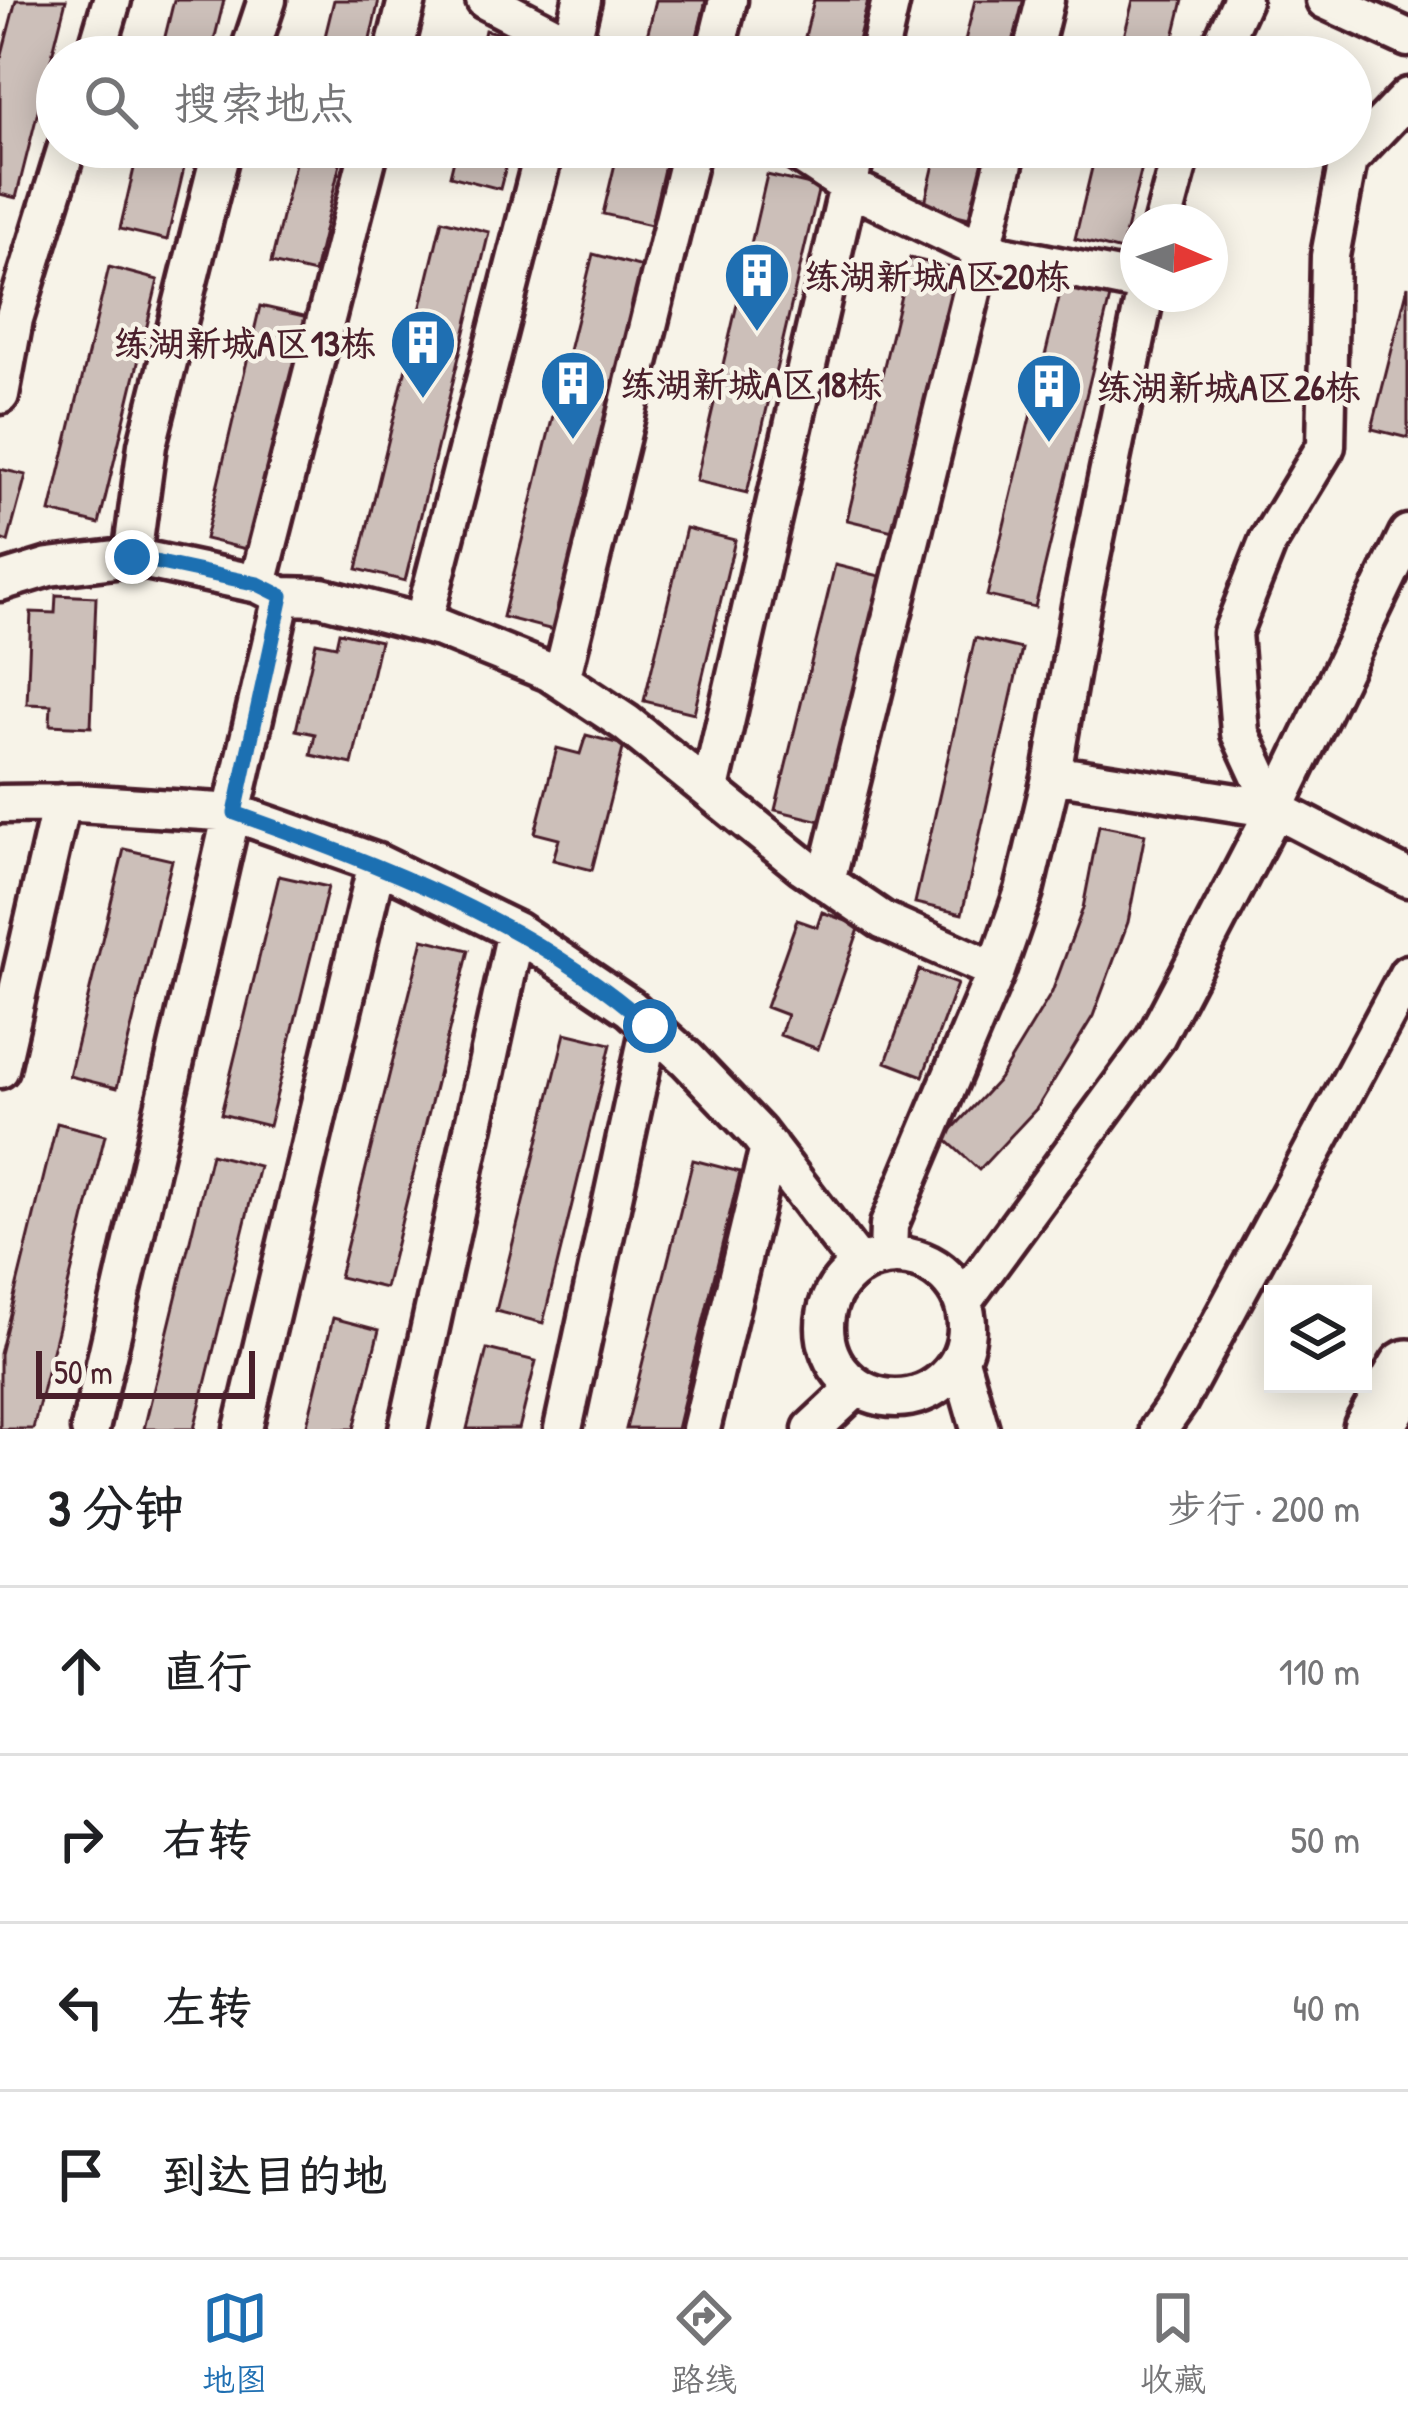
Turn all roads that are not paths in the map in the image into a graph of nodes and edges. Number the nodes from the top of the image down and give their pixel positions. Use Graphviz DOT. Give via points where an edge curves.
graph roads {
  1 [pos="112,0"];
  2 [pos="266,0"];
  3 [pos="407,0"];
  4 [pos="485,0"];
  5 [pos="582,0"];
  6 [pos="728,0"];
  7 [pos="891,0"];
  8 [pos="1045,0"];
  9 [pos="1242,0"];
  10 [pos="1325,0"];
  11 [pos="101,36"];
  12 [pos="255,36"];
  13 [pos="398,36"];
  14 [pos="544,36"];
  15 [pos="573,36"];
  16 [pos="719,36"];
  17 [pos="883,36"];
  18 [pos="1036,36"];
  19 [pos="1226,36"];
  20 [pos="1408,38"];
  21 [pos="1408,97"];
  22 [pos="1372,135"];
  23 [pos="61,168"];
  24 [pos="217,168"];
  25 [pos="365,168"];
  26 [pos="540,168"];
  27 [pos="687,168"];
  28 [pos="821,168"];
  29 [pos="852,168"];
  30 [pos="1003,168"];
  31 [pos="1177,168"];
  32 [pos="1346,168"];
  33 [pos="848,186"];
  34 [pos="1168,204"];
  35 [pos="983,250"];
  36 [pos="1120,278"];
  37 [pos="1141,312"];
  38 [pos="0,395"];
  39 [pos="1408,534"];
  40 [pos="132,557"];
  41 [pos="0,582"];
  42 [pos="270,590"];
  43 [pos="423,623"];
  44 [pos="561,680"];
  45 [pos="1052,774"];
  46 [pos="710,789"];
  47 [pos="61,803"];
  48 [pos="0,804"];
  49 [pos="1275,809"];
  50 [pos="235,813"];
  51 [pos="377,863"];
  52 [pos="1408,878"];
  53 [pos="826,882"];
  54 [pos="516,931"];
  55 [pos="996,971"];
  56 [pos="1408,974"];
  57 [pos="650,1026"];
  58 [pos="0,1069"];
  59 [pos="769,1147"];
  60 [pos="874,1261"];
  61 [pos="963,1301"];
  62 [pos="960,1360"];
  63 [pos="1408,1370"];
  64 [pos="856,1387"];
  65 [pos="919,1413"];
  66 [pos="90,1429"];
  67 [pos="243,1429"];
  68 [pos="408,1429"];
  69 [pos="563,1429"];
  70 [pos="701,1429"];
  71 [pos="812,1429"];
  72 [pos="980,1429"];
  73 [pos="1159,1429"];
  74 [pos="1372,1429"];
  1 -- 11 [label="street"];
  2 -- 12 [label="street"];
  3 -- 13 [label="street"];
  4 -- 14 [label="street"];
  5 -- 15 [label="street"];
  6 -- 16 [label="street"];
  7 -- 17 [label="street"];
  8 -- 18 [label="street"];
  9 -- 19 [label="street"];
  10 -- 20 [label="street"];
  21 -- 22 [label="street"];
  23 -- 38 [label="street"];
  24 -- 40 [label="street" via="148,445"];
  25 -- 42 [label="street"];
  26 -- 43 [label="street"];
  27 -- 44 [label="street"];
  28 -- 33 [label="street"];
  29 -- 33 [label="street"];
  30 -- 35 [label="street"];
  31 -- 34 [label="street"];
  32 -- 49 [label="street" via="1330,256 1326,446 1268,542 1232,633 1240,733"];
  33 -- 35 [label="street"];
  33 -- 46 [label="street"];
  35 -- 36 [label="street"];
  35 -- 53 [label="street"];
  37 -- 45 [label="street"];
  39 -- 49 [label="street"];
  40 -- 41 [label="street"];
  40 -- 42 [label="street"];
  42 -- 43 [label="street"];
  42 -- 50 [label="street"];
  43 -- 44 [label="street"];
  44 -- 46 [label="street"];
  45 -- 49 [label="street"];
  45 -- 55 [label="street"];
  46 -- 53 [label="street"];
  47 -- 48 [label="street"];
  47 -- 50 [label="street"];
  47 -- 58 [label="street"];
  49 -- 52 [label="street"];
  49 -- 61 [label="street" via="1155,1039"];
  50 -- 51 [label="street"];
  50 -- 66 [label="street"];
  51 -- 54 [label="street"];
  51 -- 67 [label="street"];
  53 -- 55 [label="street" via="882,920"];
  54 -- 57 [label="street"];
  54 -- 68 [label="street"];
  55 -- 60 [label="street"];
  56 -- 73 [label="street"];
  57 -- 59 [label="street"];
  57 -- 69 [label="street"];
  59 -- 60 [label="street"];
  59 -- 70 [label="street"];
  60 -- 61 [label="street" via="911,1257 933,1266"];
  60 -- 64 [label="street" via="839,1285 826,1311 836,1367"];
  61 -- 62 [label="street" via="968,1330"];
  62 -- 65 [label="street"];
  62 -- 72 [label="street"];
  63 -- 74 [label="main road"];
  64 -- 65 [label="street"];
  64 -- 71 [label="street"];
}
